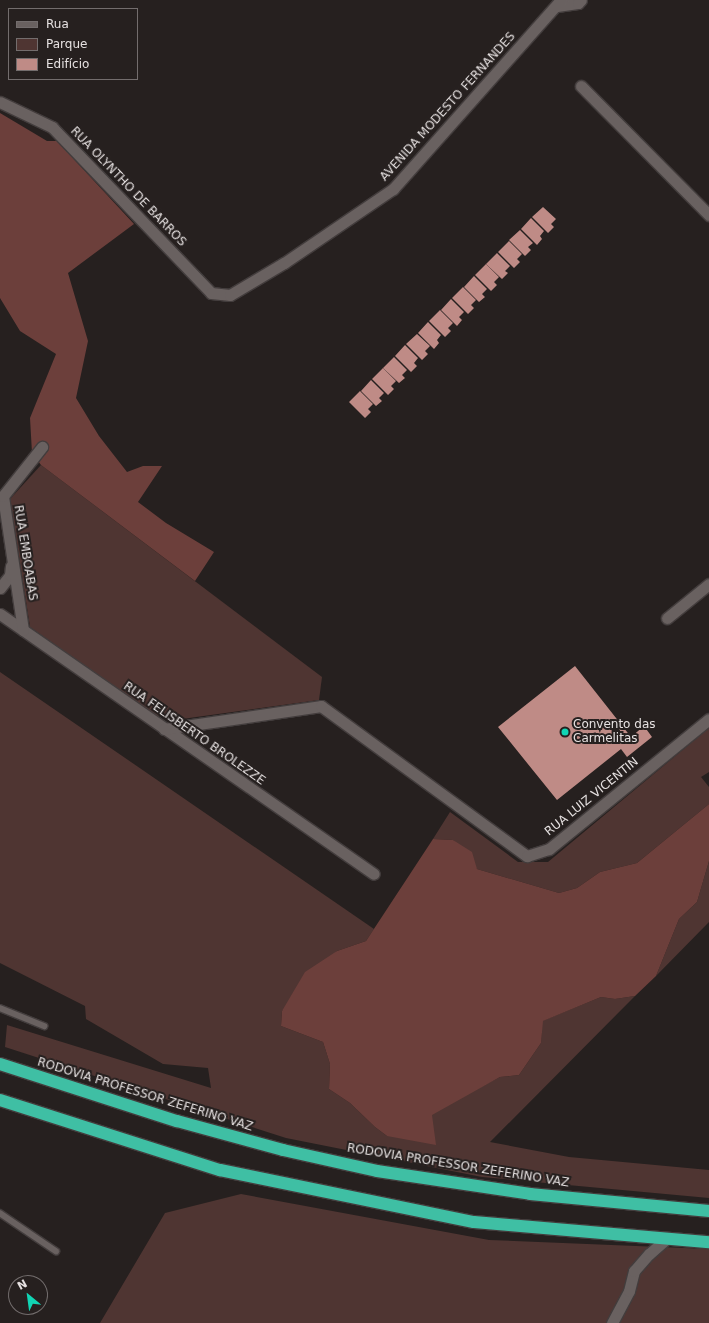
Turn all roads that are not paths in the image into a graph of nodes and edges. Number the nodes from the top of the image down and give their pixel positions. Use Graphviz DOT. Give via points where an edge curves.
graph roads {
  1 [pos="578,1"];
  2 [pos="559,3"];
  3 [pos="581,86"];
  4 [pos="0,102"];
  5 [pos="708,210"];
  6 [pos="230,295"];
  7 [pos="42,447"];
  8 [pos="1,495"];
  9 [pos="12,557"];
  10 [pos="709,584"];
  11 [pos="0,588"];
  12 [pos="0,614"];
  13 [pos="667,618"];
  14 [pos="23,630"];
  15 [pos="709,719"];
  16 [pos="164,729"];
  17 [pos="374,874"];
  18 [pos="0,1008"];
  19 [pos="44,1026"];
  20 [pos="0,1056"];
  21 [pos="0,1064"];
  22 [pos="20,1072"];
  23 [pos="0,1100"];
  24 [pos="709,1211"];
  25 [pos="0,1213"];
  26 [pos="666,1239"];
  27 [pos="709,1242"];
  28 [pos="56,1251"];
  29 [pos="612,1323"];
  1 -- 2 [label="street, AVENIDA MODESTO FERNANDES"];
  2 -- 6 [label="street, AVENIDA MODESTO FERNANDES" via="393,189 284,263"];
  3 -- 5 [label="street"];
  4 -- 6 [label="street, RUA OLYNTHO DE BARROS" via="52,127 211,293"];
  7 -- 8 [label="street, RUA EMBOABAS"];
  8 -- 9 [label="street, RUA EMBOABAS"];
  9 -- 11 [label="street" via="10,575"];
  9 -- 14 [label="street, RUA EMBOABAS"];
  10 -- 13 [label="street"];
  12 -- 14 [label="street, RUA FELISBERTO BROLEZZE"];
  14 -- 16 [label="street, RUA FELISBERTO BROLEZZE"];
  15 -- 16 [label="street, RUA LUIZ VICENTIN" via="549,849 528,856 322,706"];
  16 -- 17 [label="street, RUA FELISBERTO BROLEZZE"];
  18 -- 19 [label="lane"];
  20 -- 22 [label="highway"];
  21 -- 22 [label="highway, RODOVIA PROFESSOR ZEFERINO VAZ"];
  22 -- 24 [label="highway, RODOVIA PROFESSOR ZEFERINO VAZ" via="185,1123 283,1150 377,1171 530,1194"];
  23 -- 26 [label="highway" via="220,1170 474,1222"];
  25 -- 28 [label="lane"];
  26 -- 27 [label="highway"];
  26 -- 29 [label="street" via="634,1271 629,1292"];
}
